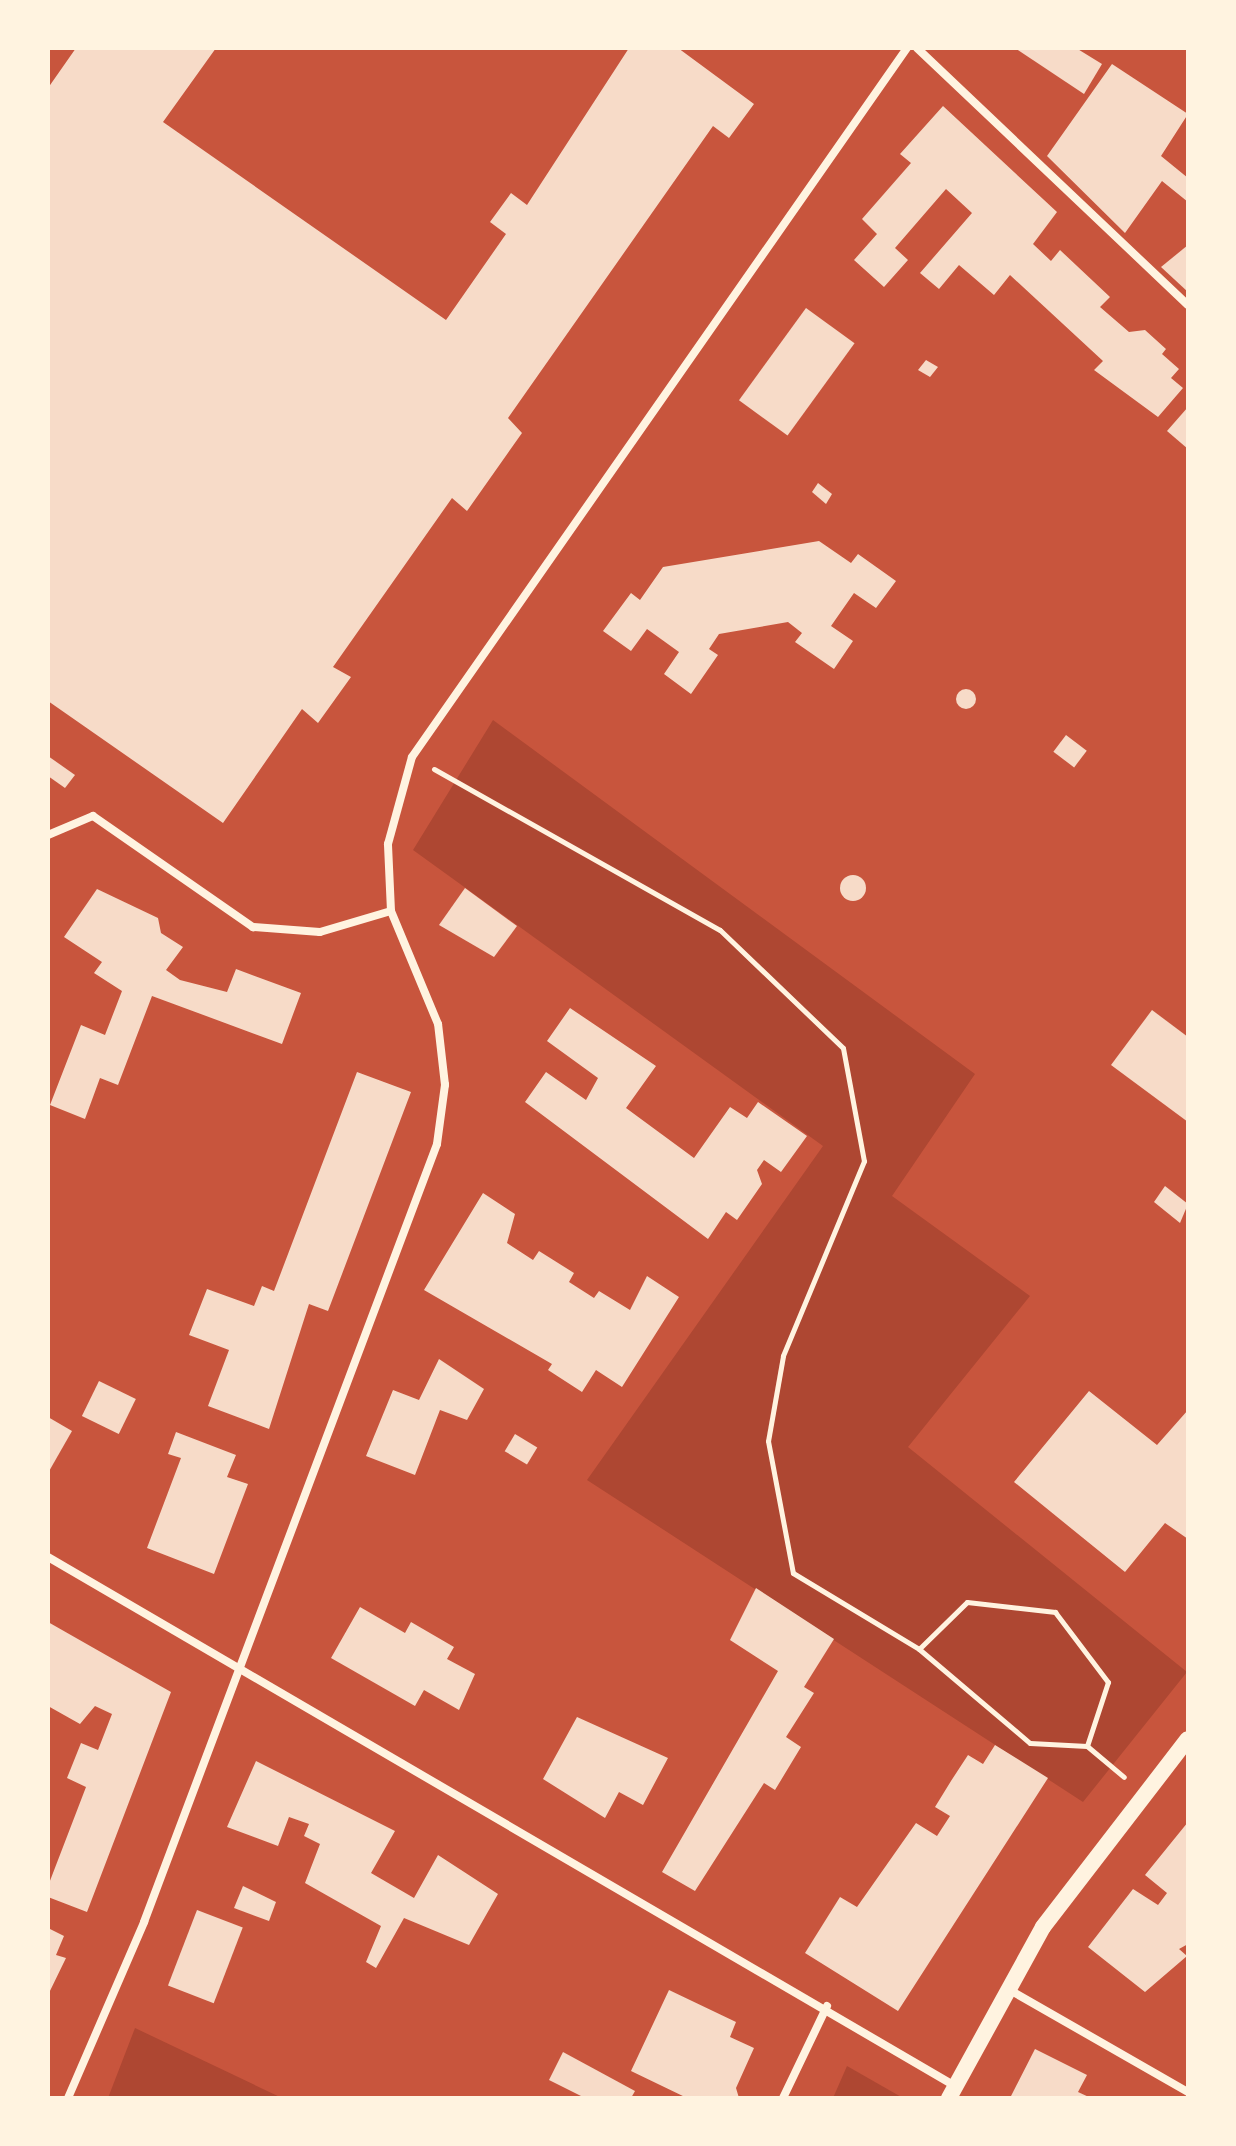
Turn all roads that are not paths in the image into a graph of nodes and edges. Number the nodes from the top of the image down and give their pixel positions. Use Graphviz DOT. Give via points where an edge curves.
graph roads {
  1 [pos="907,48"];
  2 [pos="917,48"];
  3 [pos="1188,305"];
  4 [pos="48,835"];
  5 [pos="391,911"];
  6 [pos="48,1557"];
  7 [pos="236,1667"];
  8 [pos="1188,1739"];
  9 [pos="1007,1989"];
  10 [pos="827,2006"];
  11 [pos="952,2092"];
  12 [pos="1188,2092"];
  13 [pos="68,2098"];
  14 [pos="783,2098"];
  1 -- 5 [label="street" via="412,757 388,844"];
  2 -- 3 [label="street"];
  4 -- 5 [label="street" via="93,816 253,927 320,932"];
  5 -- 7 [label="street" via="438,1024 445,1085 437,1144"];
  6 -- 7 [label="street"];
  7 -- 10 [label="street"];
  7 -- 13 [label="street" via="144,1922"];
  8 -- 9 [label="main road" via="1143,1793"];
  9 -- 11 [label="main road"];
  9 -- 12 [label="street"];
  10 -- 11 [label="street"];
  10 -- 14 [label="street"];
}
